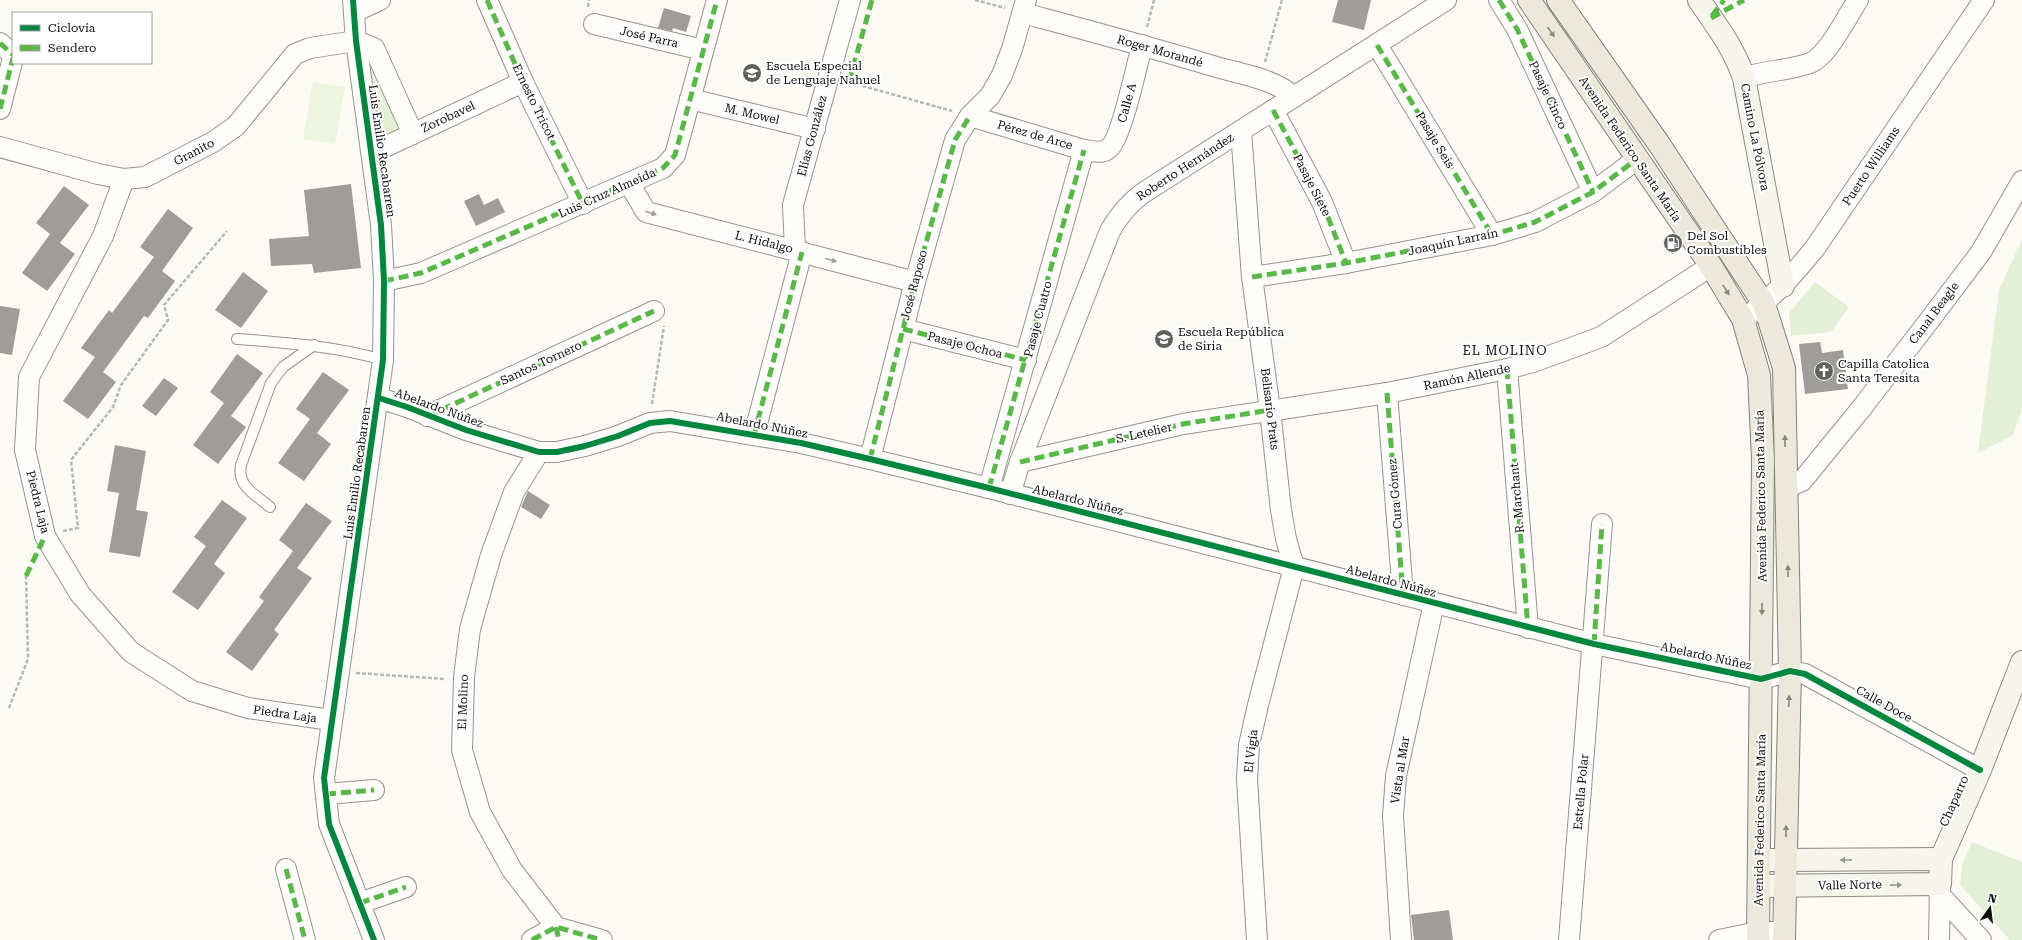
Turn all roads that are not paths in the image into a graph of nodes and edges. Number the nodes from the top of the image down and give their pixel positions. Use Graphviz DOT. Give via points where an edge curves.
graph roads {
  1 [pos="380,0"];
  2 [pos="487,0"];
  3 [pos="717,0"];
  4 [pos="850,0"];
  5 [pos="1446,0"];
  6 [pos="1499,0"];
  7 [pos="1529,0"];
  8 [pos="1558,0"];
  9 [pos="1699,0"];
  10 [pos="1858,0"];
  11 [pos="1984,0"];
  12 [pos="354,6"];
  13 [pos="1024,7"];
  14 [pos="594,24"];
  15 [pos="356,41"];
  16 [pos="0,43"];
  17 [pos="1142,45"];
  18 [pos="1377,45"];
  19 [pos="703,50"];
  20 [pos="12,56"];
  21 [pos="12,61"];
  22 [pos="1744,78"];
  23 [pos="523,82"];
  24 [pos="1294,97"];
  25 [pos="690,99"];
  26 [pos="0,108"];
  27 [pos="1273,110"];
  28 [pos="970,116"];
  29 [pos="814,129"];
  30 [pos="1241,131"];
  31 [pos="413,134"];
  32 [pos="0,147"];
  33 [pos="1092,151"];
  34 [pos="372,153"];
  35 [pos="1637,159"];
  36 [pos="124,179"];
  37 [pos="2022,181"];
  38 [pos="629,183"];
  39 [pos="1593,192"];
  40 [pos="583,204"];
  41 [pos="1492,235"];
  42 [pos="799,251"];
  43 [pos="1346,263"];
  44 [pos="1711,266"];
  45 [pos="1252,277"];
  46 [pos="384,281"];
  47 [pos="915,282"];
  48 [pos="1783,286"];
  49 [pos="1764,304"];
  50 [pos="654,311"];
  51 [pos="1743,319"];
  52 [pos="903,329"];
  53 [pos="238,338"];
  54 [pos="314,345"];
  55 [pos="383,360"];
  56 [pos="1026,360"];
  57 [pos="1507,369"];
  58 [pos="1387,393"];
  59 [pos="378,398"];
  60 [pos="1270,410"];
  61 [pos="427,416"];
  62 [pos="754,435"];
  63 [pos="539,452"];
  64 [pos="870,459"];
  65 [pos="1020,462"];
  66 [pos="1786,487"];
  67 [pos="989,488"];
  68 [pos="1010,494"];
  69 [pos="270,507"];
  70 [pos="1602,524"];
  71 [pos="1294,567"];
  72 [pos="1404,595"];
  73 [pos="1434,603"];
  74 [pos="1528,628"];
  75 [pos="1594,644"];
  76 [pos="2022,662"];
  77 [pos="1775,675"];
  78 [pos="331,720"];
  79 [pos="1980,770"];
  80 [pos="374,790"];
  81 [pos="326,794"];
  82 [pos="1941,859"];
  83 [pos="1760,860"];
  84 [pos="1785,861"];
  85 [pos="286,869"];
  86 [pos="1759,886"];
  87 [pos="1785,886"];
  88 [pos="406,887"];
  89 [pos="1940,889"];
  90 [pos="360,903"];
  91 [pos="557,933"];
  92 [pos="1758,936"];
  93 [pos="1784,936"];
  94 [pos="305,940"];
  95 [pos="374,940"];
  96 [pos="532,940"];
  97 [pos="602,940"];
  98 [pos="1257,940"];
  99 [pos="1401,940"];
  100 [pos="1569,940"];
  101 [pos="1719,940"];
  102 [pos="1939,940"];
  103 [pos="1981,940"];
  1 -- 12 [label="street"];
  2 -- 23 [label="street, Ernesto Tricot"];
  3 -- 19 [label="street, Luis Cruz Almeida"];
  4 -- 29 [label="street, Elías González"];
  5 -- 18 [label="street, Roberto Hernández"];
  6 -- 39 [label="street, Pasaje Cinco" via="1517,29"];
  7 -- 35 [label="main road, Avenida Federico Santa María, one-way"];
  8 -- 49 [label="main road, Avenida Federico Santa María" via="1659,144"];
  9 -- 22 [label="street, Camino La Pólvora" via="1738,60"];
  10 -- 22 [label="street" via="1827,48 1811,63 1759,72"];
  11 -- 48 [label="street, Puerto Williams" via="1815,248"];
  12 -- 15 [label="street, Luis Emilio Recabarren"];
  13 -- 17 [label="street, Roger Morandé"];
  13 -- 28 [label="street, José Raposo" via="1002,75 990,96"];
  14 -- 19 [label="street, José Parra"];
  15 -- 31 [label="street, Luis Emilio Recabarren" via="374,48"];
  15 -- 34 [label="street, Luis Emilio Recabarren"];
  15 -- 36 [label="street, Granito" via="310,48 295,54 236,126 213,142 145,177"];
  16 -- 20 [label="street"];
  17 -- 24 [label="street, Roger Morandé" via="1260,80 1286,90"];
  17 -- 33 [label="street, Calle A" via="1119,131 1113,144 1108,150"];
  18 -- 24 [label="street, Roberto Hernández"];
  18 -- 41 [label="street, Pasaje Seis"];
  19 -- 25 [label="street, Luis Cruz Almeida"];
  21 -- 26 [label="street"];
  22 -- 48 [label="street, Camino La Pólvora"];
  23 -- 31 [label="street, Zorobavel"];
  23 -- 40 [label="street, Ernesto Tricot"];
  24 -- 27 [label="street, Roberto Hernández"];
  25 -- 29 [label="street, M. Mowel"];
  25 -- 38 [label="street, Luis Cruz Almeida" via="675,155 663,168"];
  27 -- 30 [label="street, Roberto Hernández"];
  27 -- 43 [label="street, Pasaje Siete" via="1322,202"];
  28 -- 33 [label="street, Pérez de Arce"];
  28 -- 47 [label="street, José Raposo" via="955,140"];
  29 -- 42 [label="street, Elías González" via="793,205"];
  30 -- 45 [label="street, Belisario Prats"];
  30 -- 65 [label="street, Roberto Hernández" via="1143,193 1119,215 1110,231"];
  31 -- 34 [label="street, Zorobavel"];
  32 -- 36 [label="street, Granito"];
  33 -- 56 [label="street, Pasaje Cuatro"];
  34 -- 46 [label="street, Luis Emilio Recabarren" via="381,225"];
  35 -- 39 [label="street, Joaquín Larraín"];
  35 -- 44 [label="main road, Avenida Federico Santa María"];
  36 -- 78 [label="street, Piedra Laja" via="103,236 29,377 25,450 45,536 80,594 131,652 192,691 248,708"];
  37 -- 66 [label="street, Canal Beagle" via="1981,252 1912,342 1802,481"];
  38 -- 40 [label="street, Luis Cruz Almeida"];
  38 -- 42 [label="street, L. Hidalgo, one-way" via="646,212"];
  39 -- 41 [label="street, Joaquín Larraín" via="1535,222"];
  40 -- 46 [label="street, Luis Cruz Almeida" via="420,273"];
  41 -- 43 [label="street, Joaquín Larraín"];
  42 -- 47 [label="street, L. Hidalgo, one-way"];
  42 -- 62 [label="street, Elías González"];
  43 -- 45 [label="street, Joaquín Larraín"];
  44 -- 51 [label="main road, Avenida Federico Santa María, one-way"];
  44 -- 57 [label="street, Ramón Allende" via="1600,337"];
  45 -- 60 [label="street, Belisario Prats"];
  46 -- 55 [label="street, Luis Emilio Recabarren"];
  47 -- 52 [label="street, José Raposo"];
  48 -- 49 [label="street, Puerto Williams"];
  49 -- 51 [label="street, Puerto Williams"];
  66 -- 49 [label="main road, Avenida Federico Santa María, one-way" via="1784,368"];
  50 -- 61 [label="street, Santos Tornero"];
  51 -- 77 [label="main road, Avenida Federico Santa María, one-way" via="1758,375"];
  52 -- 56 [label="street, Pasaje Ochoa"];
  52 -- 64 [label="street, José Raposo"];
  53 -- 54 [label="lane"];
  54 -- 55 [label="lane" via="352,351"];
  54 -- 69 [label="lane" via="283,367 271,382 241,465 239,475 242,484"];
  55 -- 59 [label="street, Luis Emilio Recabarren"];
  56 -- 67 [label="street, Pasaje Cuatro"];
  57 -- 58 [label="street, Ramón Allende"];
  57 -- 74 [label="street, R. Marchant"];
  58 -- 60 [label="street, Ramón Allende"];
  58 -- 72 [label="street, Cura Gómez"];
  59 -- 61 [label="street, Abelardo Núñez"];
  59 -- 78 [label="street, Luis Emilio Recabarren"];
  60 -- 65 [label="street, S. Letelier" via="1183,424"];
  60 -- 71 [label="street, Belisario Prats" via="1281,510"];
  61 -- 63 [label="street, Abelardo Núñez"];
  62 -- 63 [label="street, Abelardo Núñez" via="670,421 650,423 585,446 557,452"];
  62 -- 64 [label="street, Abelardo Núñez"];
  63 -- 91 [label="street, El Molino" via="514,492 491,555 470,629 463,680 462,750 480,812 512,870"];
  64 -- 67 [label="street, Abelardo Núñez"];
  65 -- 68 [label="street, Roberto Hernández"];
  77 -- 66 [label="main road, Avenida Federico Santa María, one-way"];
  67 -- 68 [label="street, Abelardo Núñez"];
  68 -- 71 [label="street, Abelardo Núñez"];
  70 -- 75 [label="street, Estrella Polar"];
  71 -- 72 [label="street, Abelardo Núñez"];
  71 -- 98 [label="street, El Vigía" via="1250,745 1248,779"];
  72 -- 73 [label="street, Abelardo Núñez"];
  73 -- 74 [label="street, Abelardo Núñez"];
  73 -- 99 [label="street, Vista al Mar" via="1396,776 1393,816"];
  74 -- 75 [label="street, Abelardo Núñez"];
  75 -- 77 [label="street, Abelardo Núñez"];
  75 -- 100 [label="street, Estrella Polar"];
  76 -- 79 [label="street, Chaparro"];
  77 -- 79 [label="street, Calle Doce" via="1809,675"];
  77 -- 83 [label="main road, Avenida Federico Santa María"];
  84 -- 77 [label="main road, Avenida Federico Santa María, one-way"];
  78 -- 81 [label="street, Luis Emilio Recabarren" via="324,778"];
  79 -- 82 [label="street, Chaparro"];
  80 -- 81 [label="street"];
  81 -- 90 [label="street, Luis Emilio Recabarren" via="329,824"];
  82 -- 84 [label="street, Valle Norte, one-way"];
  82 -- 89 [label="street, Chaparro"];
  83 -- 84 [label="street, Valle Norte"];
  83 -- 86 [label="main road, Avenida Federico Santa María"];
  84 -- 87 [label="main road, Avenida Federico Santa María"];
  85 -- 94 [label="street"];
  86 -- 87 [label="street, Valle Norte"];
  86 -- 92 [label="main road, Avenida Federico Santa María"];
  87 -- 89 [label="street, Valle Norte, one-way"];
  87 -- 93 [label="main road, Avenida Federico Santa María"];
  88 -- 90 [label="street"];
  89 -- 102 [label="street"];
  89 -- 103 [label="street"];
  90 -- 95 [label="street, Luis Emilio Recabarren"];
  91 -- 96 [label="street"];
  91 -- 97 [label="street"];
  92 -- 93 [label="street"];
  92 -- 101 [label="street"];
}
